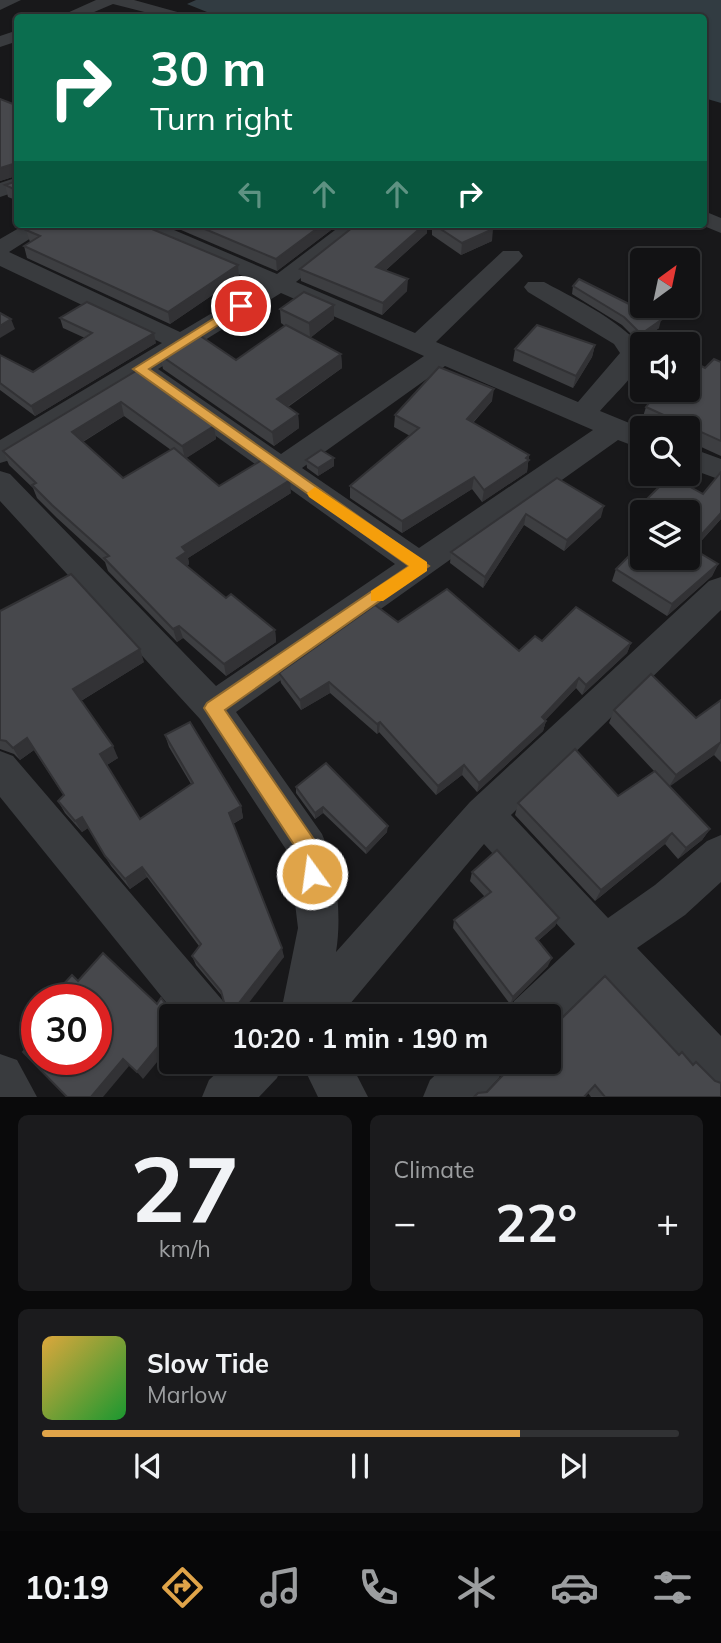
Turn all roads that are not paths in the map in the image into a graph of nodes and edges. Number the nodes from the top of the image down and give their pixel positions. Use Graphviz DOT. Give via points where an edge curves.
graph roads {
  1 [pos="13,0"];
  2 [pos="112,0"];
  3 [pos="0,5"];
  4 [pos="75,14"];
  5 [pos="173,14"];
  6 [pos="35,228"];
  7 [pos="151,228"];
  8 [pos="352,228"];
  9 [pos="0,248"];
  10 [pos="511,256"];
  11 [pos="0,257"];
  12 [pos="281,282"];
  13 [pos="536,287"];
  14 [pos="182,343"];
  15 [pos="430,350"];
  16 [pos="140,369"];
  17 [pos="583,414"];
  18 [pos="629,433"];
  19 [pos="0,453"];
  20 [pos="700,462"];
  21 [pos="281,469"];
  22 [pos="721,470"];
  23 [pos="2,488"];
  24 [pos="421,566"];
  25 [pos="721,590"];
  26 [pos="213,708"];
  27 [pos="0,768"];
  28 [pos="484,815"];
  29 [pos="721,855"];
  30 [pos="604,946"];
  31 [pos="195,1004"];
  32 [pos="305,1004"];
  33 [pos="320,1004"];
  34 [pos="544,1004"];
  35 [pos="721,1070"];
  36 [pos="331,1074"];
  37 [pos="471,1074"];
  38 [pos="0,1077"];
  39 [pos="13,1097"];
  40 [pos="344,1097"];
  41 [pos="447,1097"];
  1 -- 3 [label="street"];
  2 -- 4 [label="street"];
  2 -- 5 [label="street"];
  6 -- 9 [label="street"];
  7 -- 12 [label="street"];
  8 -- 12 [label="street"];
  10 -- 15 [label="street"];
  11 -- 14 [label="street"];
  12 -- 14 [label="street"];
  12 -- 15 [label="street"];
  13 -- 17 [label="street" via="623,339 633,354"];
  14 -- 16 [label="street"];
  15 -- 17 [label="street"];
  15 -- 21 [label="street"];
  16 -- 19 [label="street"];
  16 -- 21 [label="street"];
  17 -- 18 [label="street"];
  18 -- 24 [label="street"];
  20 -- 22 [label="street"];
  21 -- 24 [label="street"];
  23 -- 26 [label="street"];
  24 -- 26 [label="street"];
  25 -- 28 [label="street"];
  26 -- 32 [label="street" via="308,848 319,928"];
  27 -- 31 [label="street"];
  28 -- 30 [label="street"];
  28 -- 33 [label="street"];
  29 -- 30 [label="street" via="670,900"];
  30 -- 34 [label="street"];
  30 -- 35 [label="street"];
  36 -- 40 [label="street"];
  37 -- 41 [label="street"];
  38 -- 39 [label="street"];
}
